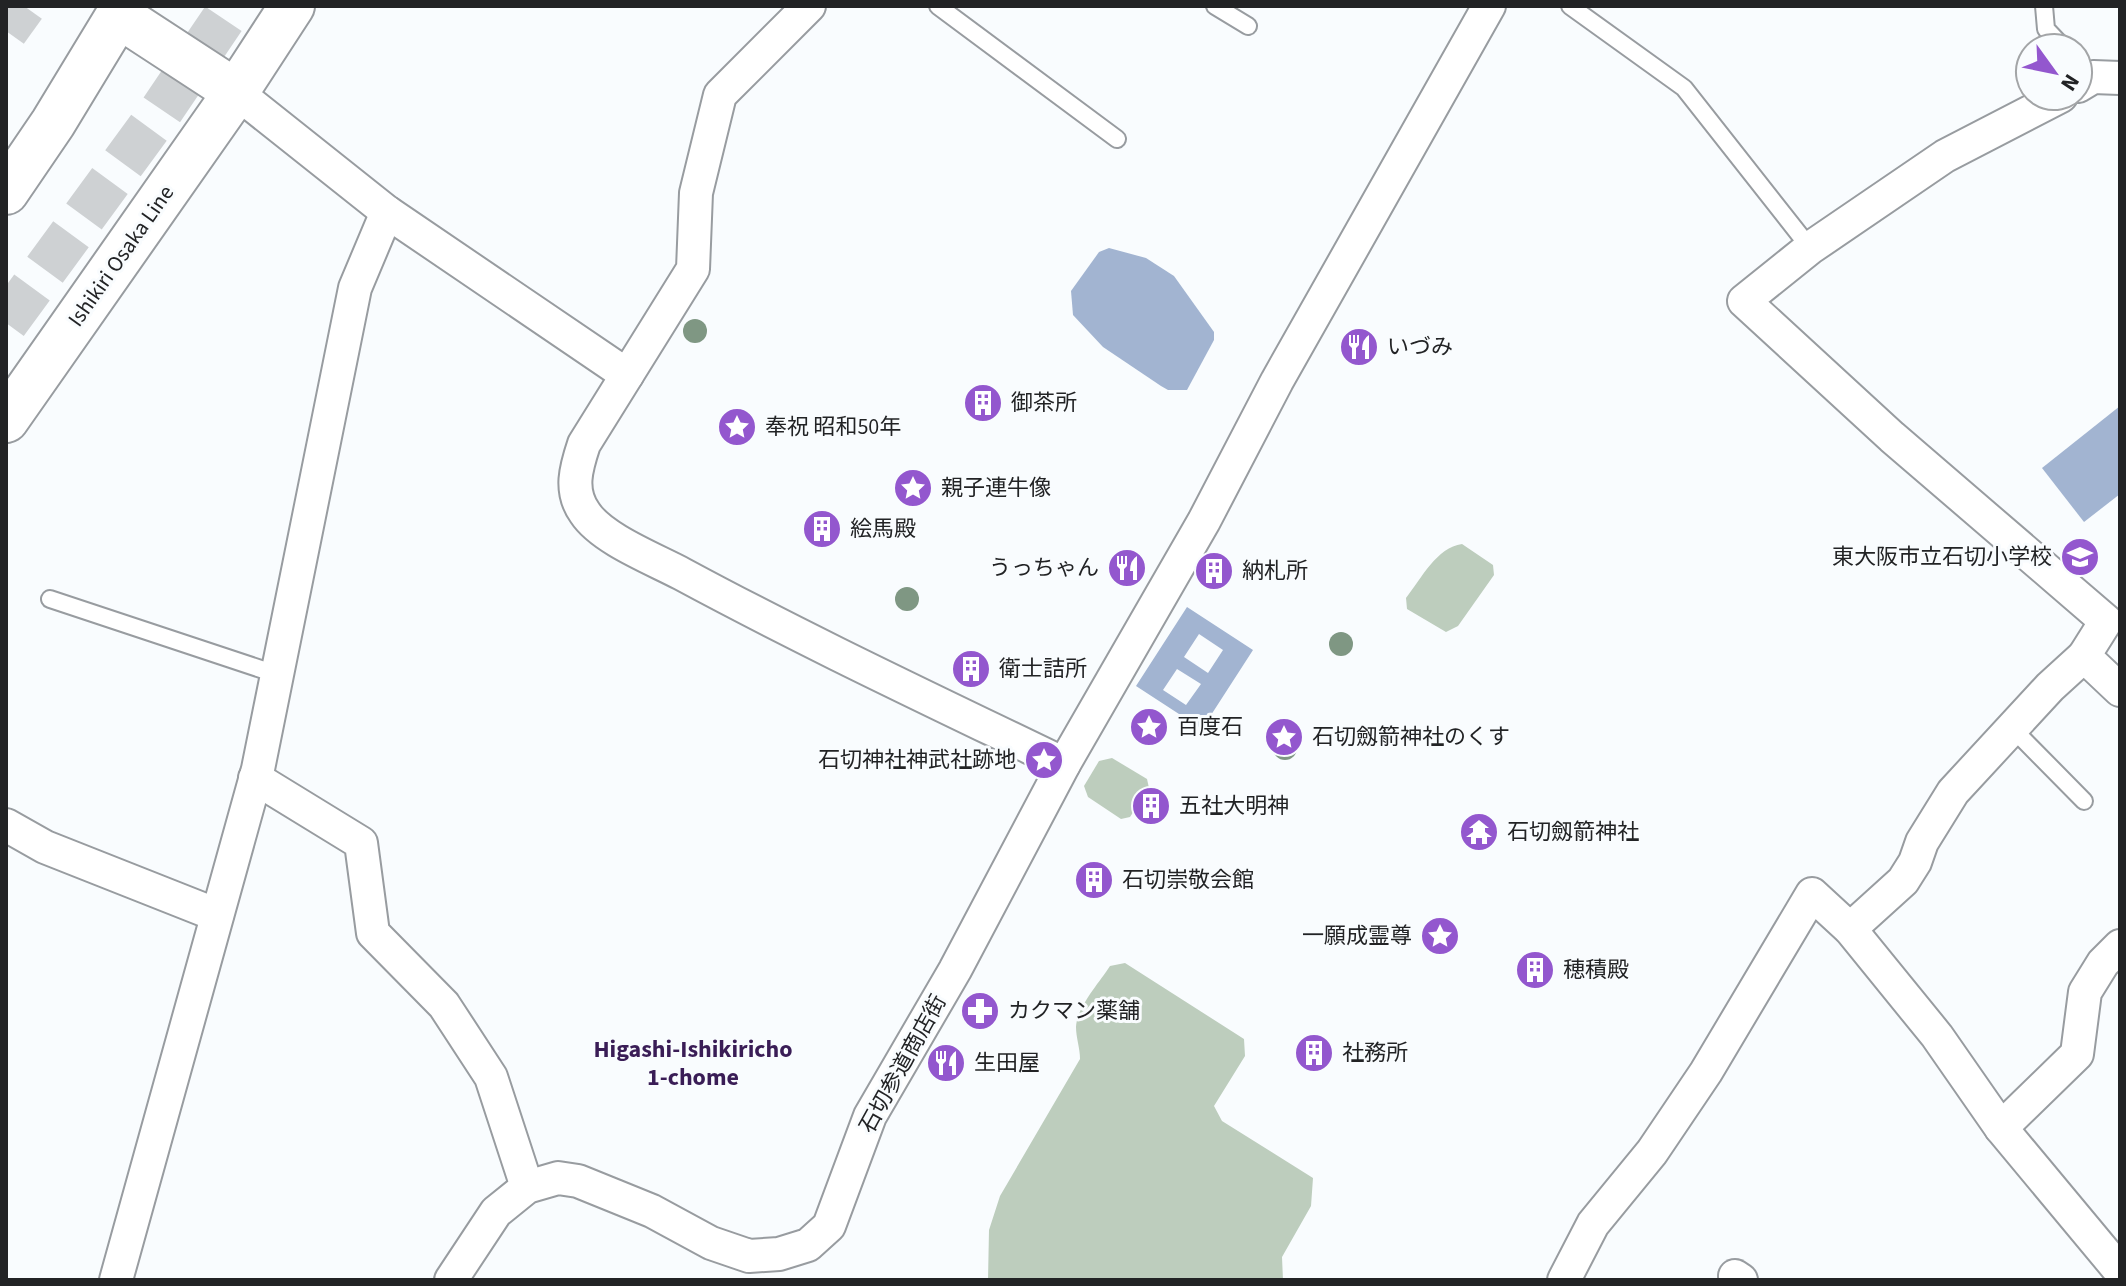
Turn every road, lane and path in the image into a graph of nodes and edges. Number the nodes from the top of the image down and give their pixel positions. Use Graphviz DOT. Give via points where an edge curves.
graph roads {
  1 [pos="292,6"];
  2 [pos="809,6"];
  3 [pos="938,6"];
  4 [pos="1215,6"];
  5 [pos="1489,6"];
  6 [pos="1570,6"];
  7 [pos="2044,6"];
  8 [pos="116,9"];
  9 [pos="1248,26"];
  10 [pos="2049,32"];
  11 [pos="236,92"];
  12 [pos="2030,112"];
  13 [pos="1117,139"];
  14 [pos="6,192"];
  15 [pos="387,212"];
  16 [pos="1810,248"];
  17 [pos="627,375"];
  18 [pos="6,420"];
  19 [pos="50,599"];
  20 [pos="2084,656"];
  21 [pos="276,674"];
  22 [pos="2120,690"];
  23 [pos="2012,728"];
  24 [pos="1064,764"];
  25 [pos="255,778"];
  26 [pos="2084,801"];
  27 [pos="6,825"];
  28 [pos="217,915"];
  29 [pos="1850,929"];
  30 [pos="2120,946"];
  31 [pos="2001,1128"];
  32 [pos="527,1187"];
  33 [pos="2120,1271"];
  34 [pos="116,1280"];
  35 [pos="451,1280"];
  36 [pos="1564,1280"];
  1 -- 11 [label="main road, Ishikiri Osaka Line"];
  2 -- 17 [label="street" via="720,95 696,193 693,269"];
  3 -- 13 [label="lane"];
  4 -- 9 [label="lane"];
  5 -- 24 [label="street, 石切参道商店街"];
  6 -- 16 [label="lane" via="1684,88"];
  7 -- 10 [label="lane"];
  8 -- 11 [label="main road"];
  8 -- 14 [label="main road" via="53,123"];
  11 -- 15 [label="street"];
  11 -- 18 [label="main road, Ishikiri Osaka Line"];
  12 -- 16 [label="street" via="1945,156"];
  15 -- 17 [label="street"];
  15 -- 21 [label="street" via="355,288"];
  16 -- 20 [label="street" via="1744,301 2106,621"];
  17 -- 24 [label="street" via="584,444 576,470 575,496 600,528 776,625"];
  19 -- 21 [label="lane"];
  20 -- 22 [label="street"];
  20 -- 23 [label="street"];
  21 -- 25 [label="street"];
  23 -- 26 [label="lane"];
  23 -- 29 [label="street" via="1953,792 1903,881"];
  24 -- 32 [label="street, 石切参道商店街" via="870,1116 829,1226 808,1245 749,1256 578,1181 558,1178"];
  25 -- 28 [label="street"];
  25 -- 32 [label="street" via="361,843 373,933 444,1005 491,1077"];
  27 -- 28 [label="street" via="45,847"];
  28 -- 34 [label="street"];
  29 -- 31 [label="street" via="1937,1036"];
  29 -- 36 [label="street" via="1812,894 1706,1072 1652,1152 1593,1224"];
  30 -- 31 [label="street" via="2085,992 2077,1054"];
  31 -- 33 [label="street"];
  32 -- 35 [label="street, 石切参道商店街" via="496,1212"];
}
